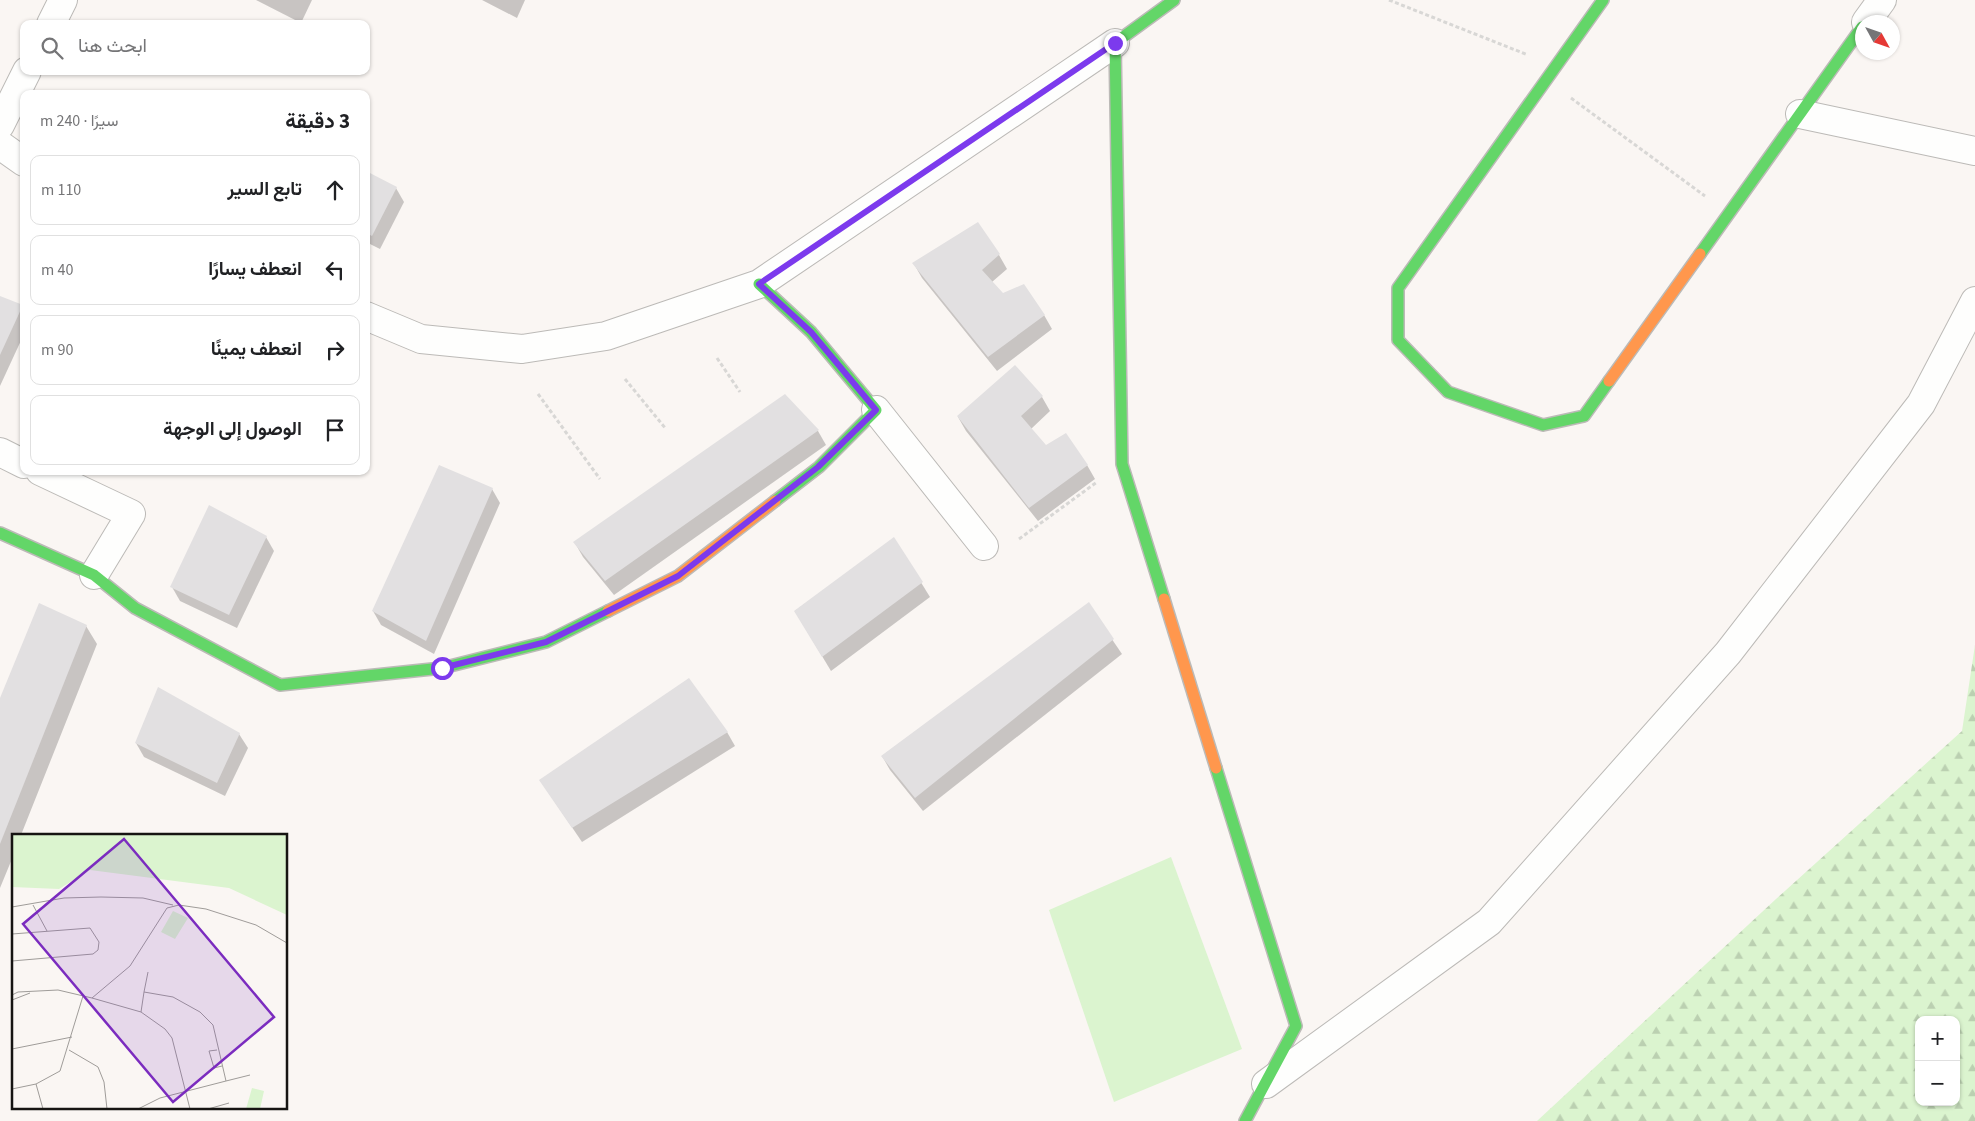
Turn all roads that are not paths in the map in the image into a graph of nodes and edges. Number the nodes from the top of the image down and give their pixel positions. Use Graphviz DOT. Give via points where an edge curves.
graph roads {
  1 [pos="63,0"];
  2 [pos="1174,0"];
  3 [pos="1603,0"];
  4 [pos="1882,0"];
  5 [pos="1871,15"];
  6 [pos="53,20"];
  7 [pos="1855,37"];
  8 [pos="1115,43"];
  9 [pos="25,75"];
  10 [pos="1800,114"];
  11 [pos="0,125"];
  12 [pos="0,145"];
  13 [pos="1975,151"];
  14 [pos="20,159"];
  15 [pos="759,284"];
  16 [pos="1975,301"];
  17 [pos="370,318"];
  18 [pos="876,410"];
  19 [pos="0,452"];
  20 [pos="20,462"];
  21 [pos="48,475"];
  22 [pos="0,533"];
  23 [pos="984,546"];
  24 [pos="94,575"];
  25 [pos="1266,1084"];
  26 [pos="1245,1121"];
  1 -- 6 [label="street"];
  2 -- 8 [label="street"];
  3 -- 10 [label="street" via="1398,288 1398,340 1448,392 1543,425 1584,416"];
  4 -- 5 [label="street"];
  7 -- 10 [label="street"];
  8 -- 15 [label="street"];
  8 -- 25 [label="street" via="1122,464 1296,1026"];
  9 -- 11 [label="street"];
  10 -- 13 [label="street"];
  12 -- 14 [label="street"];
  15 -- 17 [label="street" via="606,336 522,349 421,339"];
  15 -- 18 [label="street" via="811,332"];
  16 -- 25 [label="street" via="1921,404 1734,645 1489,922"];
  18 -- 23 [label="street"];
  18 -- 24 [label="street" via="818,467 678,576 546,642 442,668 280,685 135,608"];
  19 -- 20 [label="street"];
  21 -- 24 [label="street" via="131,514"];
  22 -- 24 [label="street"];
  25 -- 26 [label="street"];
}
